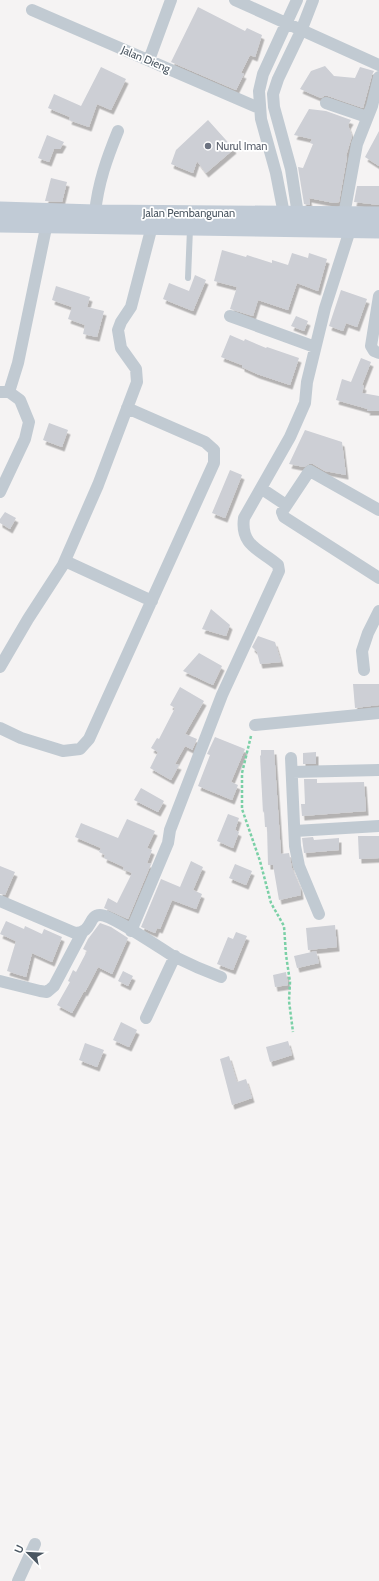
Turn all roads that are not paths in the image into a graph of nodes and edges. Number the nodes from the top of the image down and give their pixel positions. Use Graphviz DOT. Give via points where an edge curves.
graph roads {
  1 [pos="171,0"];
  2 [pos="235,0"];
  3 [pos="297,0"];
  4 [pos="313,0"];
  5 [pos="32,10"];
  6 [pos="287,24"];
  7 [pos="301,30"];
  8 [pos="149,60"];
  9 [pos="379,65"];
  10 [pos="379,77"];
  11 [pos="326,103"];
  12 [pos="259,108"];
  13 [pos="366,117"];
  14 [pos="118,131"];
  15 [pos="291,169"];
  16 [pos="276,173"];
  17 [pos="0,210"];
  18 [pos="95,213"];
  19 [pos="379,215"];
  20 [pos="48,218"];
  21 [pos="292,221"];
  22 [pos="347,222"];
  23 [pos="0,224"];
  24 [pos="152,226"];
  25 [pos="190,227"];
  26 [pos="379,230"];
  27 [pos="188,278"];
  28 [pos="379,296"];
  29 [pos="230,316"];
  30 [pos="315,347"];
  31 [pos="379,353"];
  32 [pos="4,392"];
  33 [pos="127,408"];
  34 [pos="262,489"];
  35 [pos="0,492"];
  36 [pos="286,505"];
  37 [pos="379,510"];
  38 [pos="65,561"];
  39 [pos="379,578"];
  40 [pos="152,601"];
  41 [pos="379,611"];
  42 [pos="373,633"];
  43 [pos="0,667"];
  44 [pos="364,670"];
  45 [pos="379,713"];
  46 [pos="255,725"];
  47 [pos="0,728"];
  48 [pos="291,758"];
  49 [pos="379,770"];
  50 [pos="292,772"];
  51 [pos="379,826"];
  52 [pos="295,831"];
  53 [pos="0,901"];
  54 [pos="318,914"];
  55 [pos="131,931"];
  56 [pos="82,933"];
  57 [pos="175,956"];
  58 [pos="221,977"];
  59 [pos="0,981"];
  60 [pos="146,1018"];
  61 [pos="35,1544"];
  62 [pos="18,1581"];
  1 -- 8 [label="street"];
  2 -- 6 [label="street"];
  3 -- 6 [label="street"];
  4 -- 7 [label="street"];
  5 -- 8 [label="street, Jalan Dieng"];
  6 -- 7 [label="street"];
  6 -- 12 [label="street" via="263,74"];
  7 -- 9 [label="street"];
  7 -- 15 [label="street" via="273,94 274,107"];
  8 -- 12 [label="street, Jalan Dieng"];
  10 -- 13 [label="street" via="372,106"];
  11 -- 13 [label="street"];
  12 -- 16 [label="street"];
  13 -- 22 [label="street" via="357,144"];
  14 -- 18 [label="street" via="106,158 97,192"];
  15 -- 16 [label="street"];
  15 -- 21 [label="street"];
  16 -- 21 [label="street"];
  17 -- 20 [label="main road, Jalan Pembangunan"];
  18 -- 20 [label="main road, Jalan Pembangunan"];
  18 -- 21 [label="main road, Jalan Pembangunan"];
  19 -- 22 [label="main road, Jalan Pembangunan"];
  20 -- 23 [label="main road, Jalan Pembangunan"];
  20 -- 24 [label="main road, Jalan Pembangunan"];
  20 -- 32 [label="street" via="18,363"];
  21 -- 22 [label="main road, Jalan Pembangunan"];
  21 -- 25 [label="main road, Jalan Pembangunan"];
  22 -- 26 [label="main road, Jalan Pembangunan"];
  22 -- 30 [label="street"];
  24 -- 25 [label="main road, Jalan Pembangunan"];
  24 -- 33 [label="street" via="131,307 118,330 121,348 136,369 137,375 137,382"];
  25 -- 27 [label="lane"];
  28 -- 31 [label="street" via="371,346"];
  29 -- 30 [label="street"];
  30 -- 34 [label="street" via="305,403"];
  32 -- 35 [label="street" via="20,400 29,422 25,439"];
  33 -- 38 [label="street" via="98,485"];
  33 -- 40 [label="street" via="205,442 214,450 214,463"];
  34 -- 36 [label="street"];
  34 -- 55 [label="street" via="244,518 244,534 251,545 278,565 279,571 222,695 170,830 168,843"];
  36 -- 37 [label="street" via="310,471"];
  36 -- 39 [label="street" via="282,512 284,517"];
  38 -- 40 [label="street"];
  38 -- 43 [label="street"];
  40 -- 47 [label="street" via="89,739 80,749 63,750 21,738"];
  41 -- 42 [label="street"];
  42 -- 44 [label="street" via="362,651"];
  45 -- 46 [label="street"];
  48 -- 50 [label="street"];
  49 -- 50 [label="street"];
  50 -- 52 [label="street"];
  51 -- 52 [label="street"];
  52 -- 54 [label="street" via="299,866"];
  53 -- 56 [label="street" via="75,933"];
  55 -- 56 [label="street" via="103,915 98,915"];
  55 -- 57 [label="street"];
  56 -- 59 [label="street" via="54,986 47,992"];
  57 -- 58 [label="street"];
  57 -- 60 [label="street"];
  61 -- 62 [label="street"];
}
